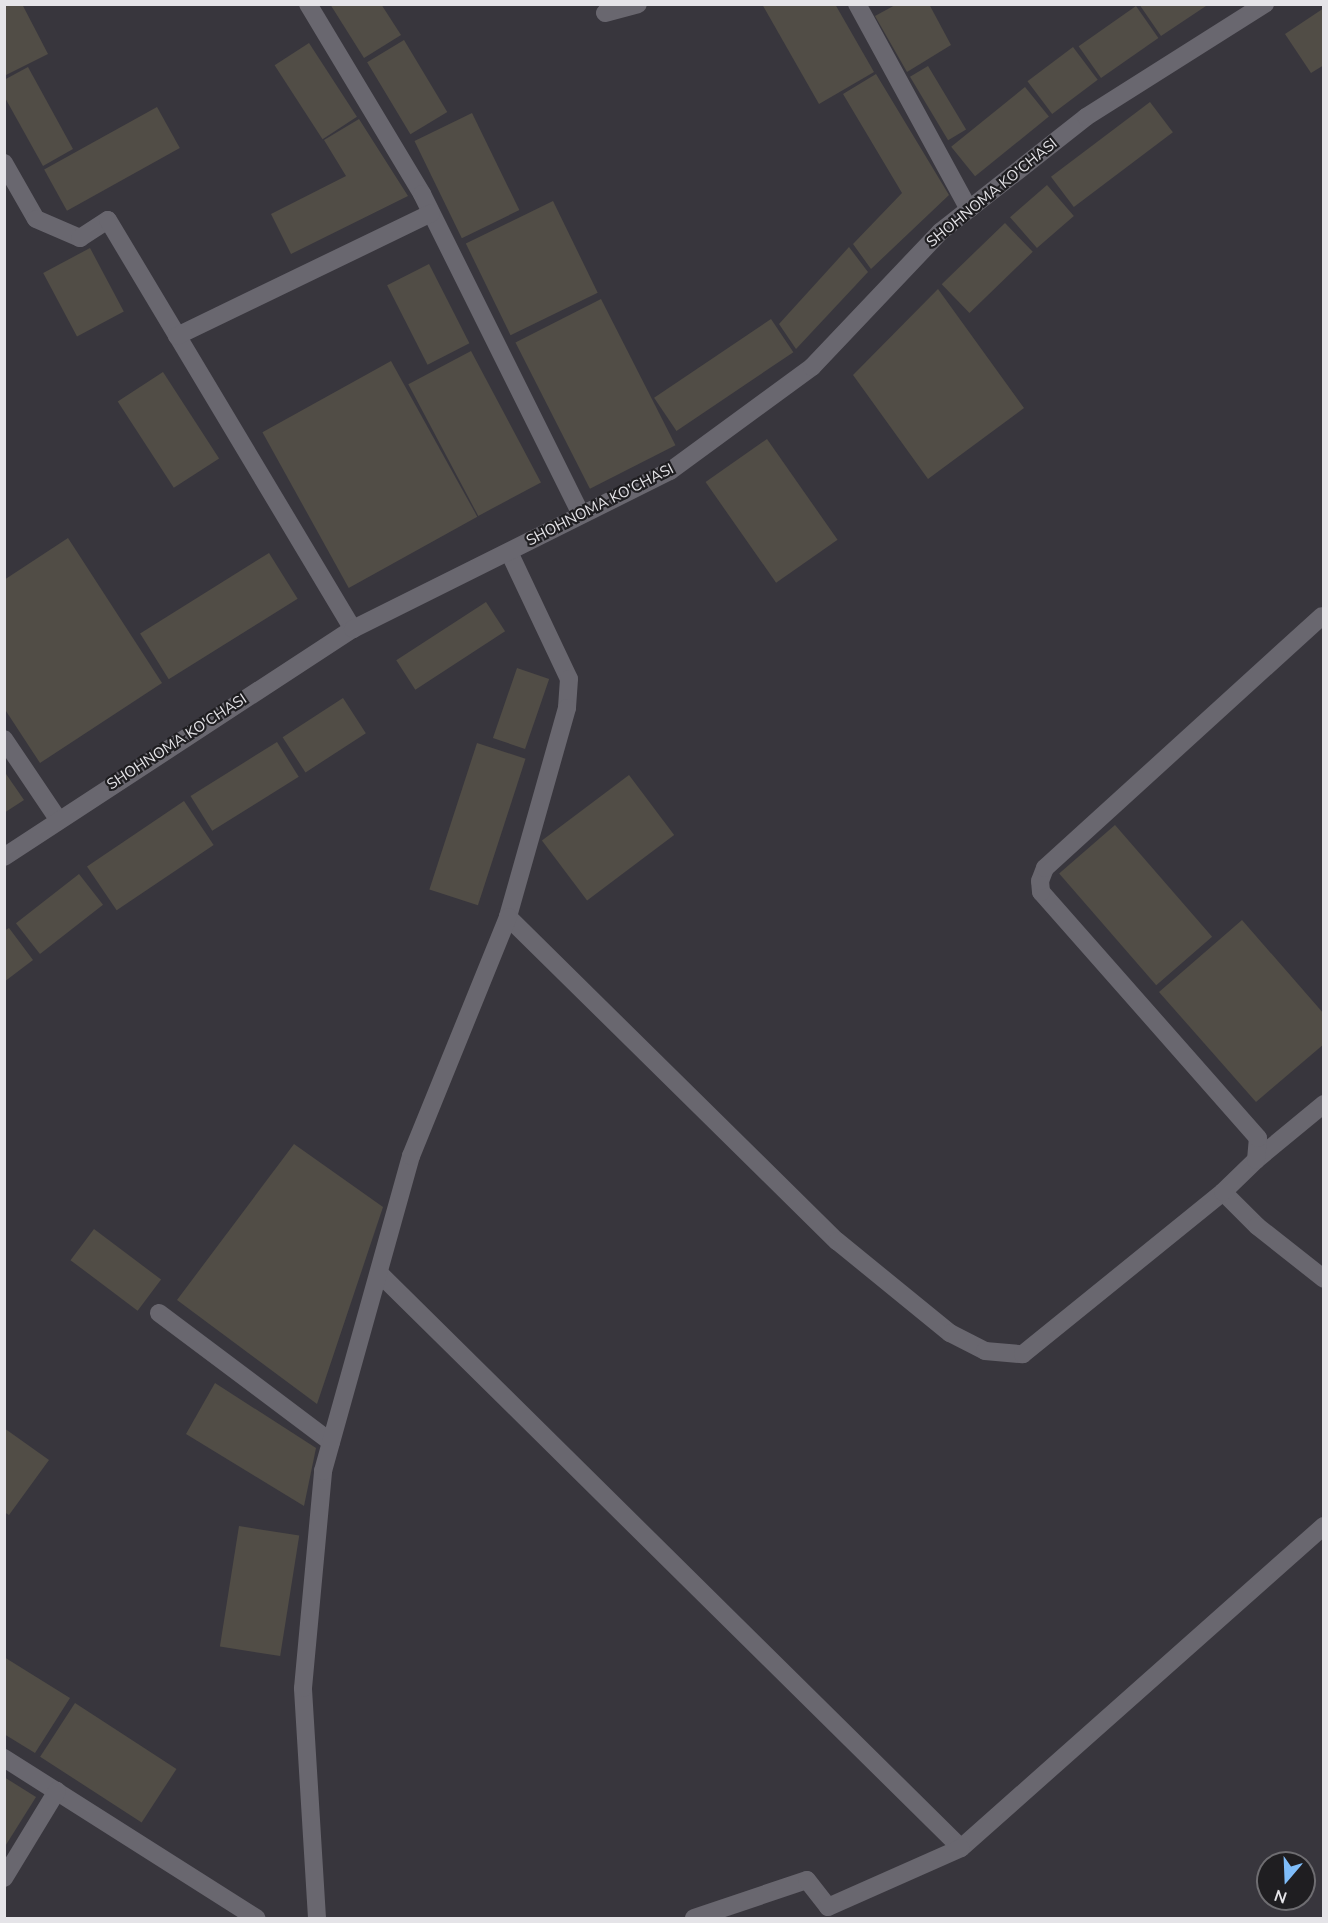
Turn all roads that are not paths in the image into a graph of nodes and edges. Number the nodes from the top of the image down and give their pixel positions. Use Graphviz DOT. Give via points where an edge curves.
graph roads {
  1 [pos="308,4"];
  2 [pos="638,4"];
  3 [pos="857,4"];
  4 [pos="1266,4"];
  5 [pos="605,13"];
  6 [pos="4,163"];
  7 [pos="969,210"];
  8 [pos="432,213"];
  9 [pos="177,336"];
  10 [pos="581,514"];
  11 [pos="509,552"];
  12 [pos="1322,616"];
  13 [pos="353,629"];
  14 [pos="4,739"];
  15 [pos="58,819"];
  16 [pos="4,857"];
  17 [pos="508,917"];
  18 [pos="1323,1104"];
  19 [pos="1256,1160"];
  20 [pos="1223,1192"];
  21 [pos="379,1273"];
  22 [pos="1323,1279"];
  23 [pos="159,1313"];
  24 [pos="331,1442"];
  25 [pos="1323,1526"];
  26 [pos="4,1758"];
  27 [pos="57,1791"];
  28 [pos="961,1848"];
  29 [pos="4,1878"];
  30 [pos="829,1911"];
  31 [pos="256,1918"];
  32 [pos="317,1918"];
  33 [pos="693,1918"];
  1 -- 8 [label="street"];
  2 -- 5 [label="street"];
  3 -- 7 [label="street"];
  4 -- 7 [label="street, SHOHNOMA KO'CHASI" via="1086,117"];
  6 -- 9 [label="street" via="36,219 80,238 108,220"];
  7 -- 10 [label="street, SHOHNOMA KO'CHASI" via="940,232 812,367 670,471"];
  8 -- 9 [label="street"];
  8 -- 10 [label="street"];
  9 -- 13 [label="street"];
  10 -- 11 [label="street, SHOHNOMA KO'CHASI"];
  11 -- 13 [label="street, SHOHNOMA KO'CHASI"];
  11 -- 17 [label="street" via="569,679 567,708"];
  12 -- 19 [label="street" via="1045,868 1040,881 1041,892 1258,1138"];
  13 -- 15 [label="street, SHOHNOMA KO'CHASI"];
  14 -- 15 [label="street"];
  15 -- 16 [label="street, SHOHNOMA KO'CHASI"];
  17 -- 20 [label="street" via="837,1241 950,1333 985,1351 1023,1354"];
  17 -- 21 [label="street" via="411,1156"];
  18 -- 19 [label="street"];
  19 -- 20 [label="street"];
  20 -- 22 [label="street" via="1257,1226"];
  21 -- 24 [label="street"];
  21 -- 28 [label="street"];
  23 -- 24 [label="street"];
  24 -- 32 [label="street" via="323,1471 303,1688"];
  25 -- 28 [label="street"];
  26 -- 27 [label="street"];
  27 -- 29 [label="street"];
  27 -- 31 [label="street"];
  28 -- 30 [label="street"];
  30 -- 33 [label="street" via="807,1880"];
}
